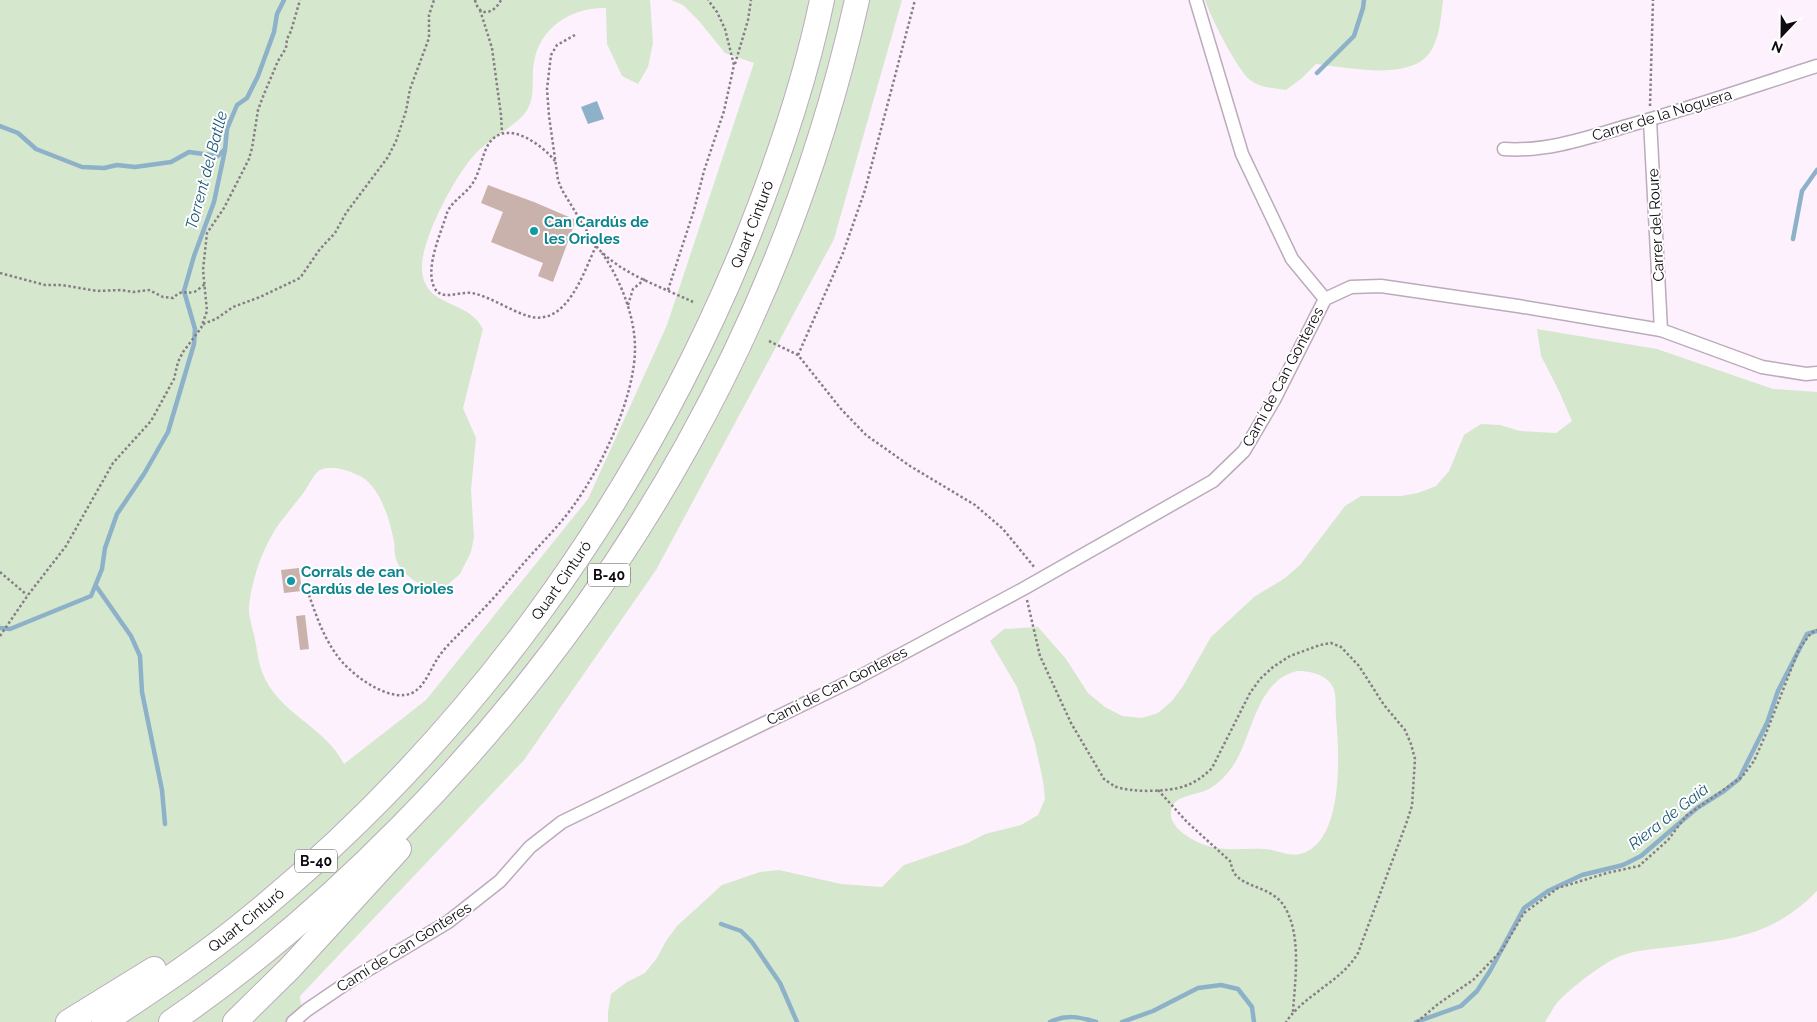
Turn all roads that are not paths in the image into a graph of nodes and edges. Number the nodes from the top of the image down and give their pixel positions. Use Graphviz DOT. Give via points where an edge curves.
graph roads {
  1 [pos="822,0"];
  2 [pos="857,0"];
  3 [pos="1196,0"];
  4 [pos="1817,66"];
  5 [pos="1650,120"];
  6 [pos="1504,149"];
  7 [pos="1325,299"];
  8 [pos="1662,330"];
  9 [pos="1817,373"];
  10 [pos="430,747"];
  11 [pos="456,770"];
  12 [pos="68,1022"];
  13 [pos="104,1022"];
  14 [pos="171,1022"];
  15 [pos="235,1022"];
  16 [pos="293,1022"];
  1 -- 10 [label="highway, Quart Cinturó / B-40" via="786,132 756,218 723,297 666,413 592,538 563,580 493,673"];
  2 -- 11 [label="highway, B-40" via="833,94 797,204 775,263 713,398 669,480 590,603 500,720"];
  3 -- 7 [label="street, Camí de Can Gonteres" via="1242,154 1292,259"];
  4 -- 5 [label="street, Carrer de la Noguera"];
  5 -- 6 [label="street, Carrer de la Noguera" via="1541,149"];
  5 -- 8 [label="street, Carrer del Roure"];
  7 -- 8 [label="street, Camí de Can Gonteres" via="1351,287 1381,286"];
  7 -- 16 [label="street, Camí de Can Gonteres" via="1244,451 1213,481 1023,589 857,678 562,822 530,847 500,881 448,922 354,978"];
  8 -- 9 [label="street, Camí de Can Gonteres" via="1762,367"];
  10 -- 12 [label="highway" via="370,792 214,926 136,981"];
  10 -- 13 [label="highway, Quart Cinturó / B-40" via="324,854 245,922"];
  11 -- 14 [label="highway, B-40" via="342,884 238,972"];
  11 -- 15 [label="highway" via="420,825 377,875"];
}
